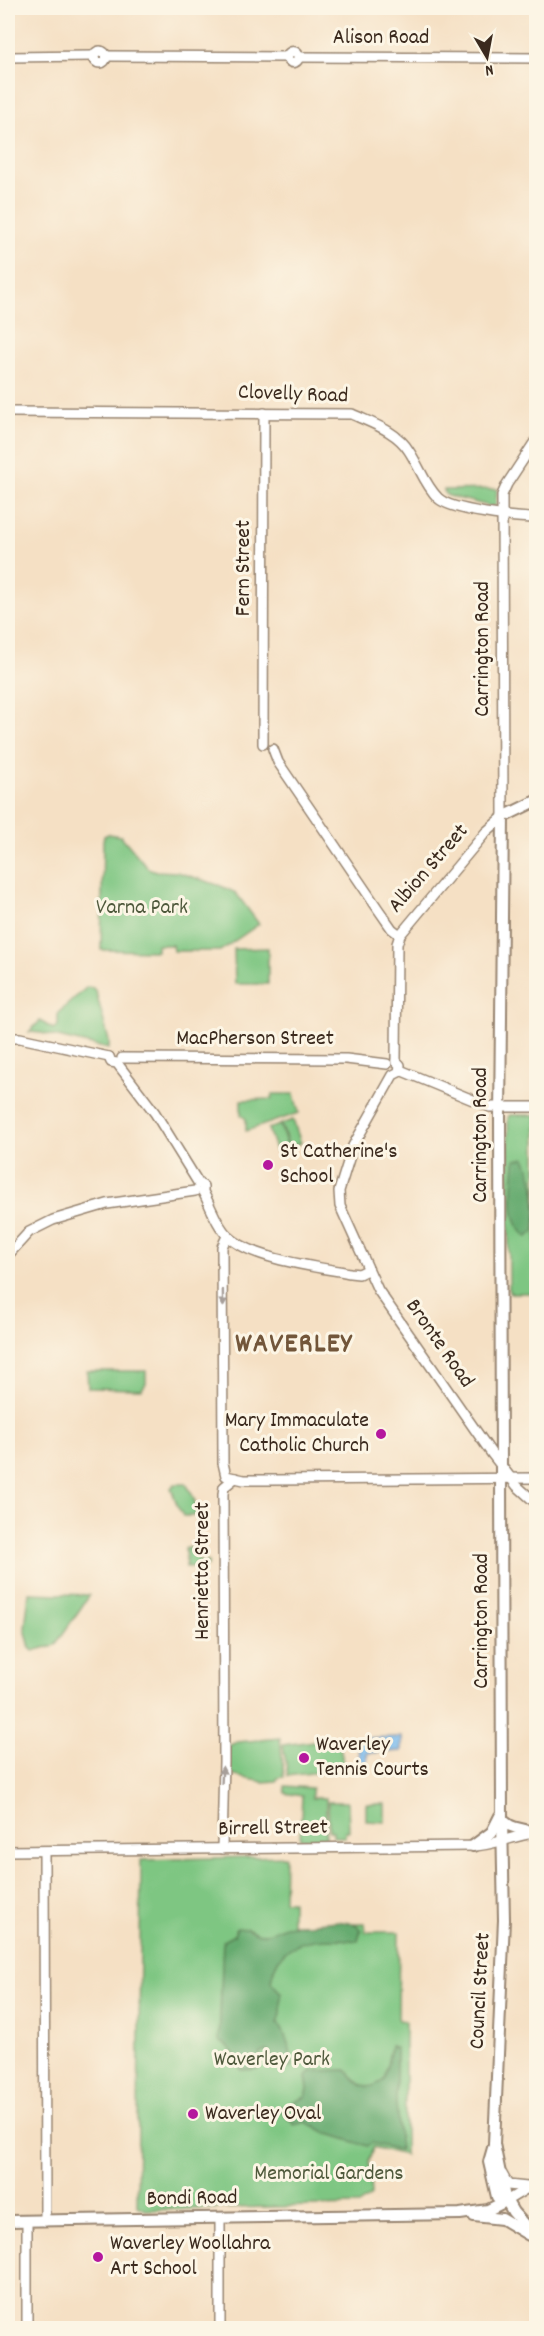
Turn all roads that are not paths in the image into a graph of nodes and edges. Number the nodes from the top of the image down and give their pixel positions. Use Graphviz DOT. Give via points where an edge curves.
graph roads {
  1 [pos="8,57"];
  2 [pos="537,58"];
  3 [pos="8,412"];
  4 [pos="264,413"];
  5 [pos="537,440"];
  6 [pos="502,516"];
  7 [pos="537,518"];
  8 [pos="537,801"];
  9 [pos="503,817"];
  10 [pos="486,832"];
  11 [pos="503,842"];
  12 [pos="400,935"];
  13 [pos="8,1040"];
  14 [pos="116,1060"];
  15 [pos="394,1068"];
  16 [pos="537,1107"];
  17 [pos="500,1108"];
  18 [pos="199,1189"];
  19 [pos="216,1216"];
  20 [pos="227,1236"];
  21 [pos="8,1255"];
  22 [pos="285,1260"];
  23 [pos="367,1270"];
  24 [pos="501,1431"];
  25 [pos="482,1439"];
  26 [pos="501,1466"];
  27 [pos="235,1478"];
  28 [pos="506,1478"];
  29 [pos="537,1478"];
  30 [pos="537,1503"];
  31 [pos="502,1816"];
  32 [pos="535,1833"];
  33 [pos="503,1840"];
  34 [pos="473,1846"];
  35 [pos="222,1849"];
  36 [pos="8,1851"];
  37 [pos="44,1852"];
  38 [pos="494,2163"];
  39 [pos="532,2185"];
  40 [pos="503,2204"];
  41 [pos="485,2210"];
  42 [pos="460,2214"];
  43 [pos="220,2218"];
  44 [pos="8,2221"];
  45 [pos="27,2221"];
  46 [pos="45,2221"];
  47 [pos="534,2237"];
  48 [pos="27,2328"];
  49 [pos="220,2328"];
  1 -- 2 [label="street, Alison Road" via="94,56 100,51 106,56 287,57 292,63 298,57"];
  3 -- 4 [label="street, Clovelly Road"];
  4 -- 6 [label="street, Clovelly Road" via="352,414 403,443 441,501"];
  4 -- 12 [label="street, Fern Street" via="262,723 268,747 389,926"];
  5 -- 6 [label="street, Carrington Road" via="504,490"];
  6 -- 7 [label="street, Clovelly Road"];
  6 -- 9 [label="street, Carrington Road"];
  8 -- 9 [label="main road"];
  9 -- 10 [label="street, Albion Street"];
  9 -- 11 [label="main road, Carrington Road"];
  10 -- 11 [label="street" via="496,833"];
  10 -- 12 [label="street, Albion Street"];
  11 -- 17 [label="main road, Carrington Road"];
  12 -- 15 [label="street, Albion Street"];
  13 -- 14 [label="street, MacPherson Street" via="29,1040"];
  14 -- 15 [label="street, MacPherson Street" via="354,1059"];
  14 -- 18 [label="street" via="154,1113"];
  15 -- 17 [label="street, MacPherson Street"];
  15 -- 23 [label="street, Albion Street" via="353,1146 339,1191 340,1206"];
  16 -- 17 [label="street, MacPherson Street"];
  17 -- 24 [label="main road, Carrington Road"];
  18 -- 19 [label="street"];
  18 -- 21 [label="street" via="107,1204 53,1220 29,1232"];
  19 -- 20 [label="street"];
  19 -- 22 [label="street" via="242,1239"];
  20 -- 22 [label="street" via="267,1257"];
  20 -- 27 [label="street, Henrietta Street, one-way" via="222,1247 223,1463 226,1476"];
  22 -- 23 [label="street" via="350,1273"];
  23 -- 25 [label="street, Bronte Road"];
  24 -- 25 [label="street" via="492,1439"];
  24 -- 26 [label="main road, Carrington Road"];
  25 -- 26 [label="street, Bronte Road"];
  26 -- 28 [label="main road, Carrington Road"];
  27 -- 28 [label="street"];
  35 -- 27 [label="street, Henrietta Street, one-way" via="223,1494 224,1487"];
  28 -- 29 [label="street"];
  28 -- 30 [label="street"];
  28 -- 31 [label="main road, Carrington Road"];
  31 -- 32 [label="main road" via="509,1826"];
  31 -- 33 [label="main road, Carrington Road"];
  31 -- 34 [label="main road" via="492,1832"];
  32 -- 33 [label="street, Birrell Street"];
  33 -- 34 [label="street, Birrell Street"];
  33 -- 38 [label="main road, Council Street" via="504,1944"];
  34 -- 35 [label="street, Birrell Street"];
  35 -- 37 [label="street, Birrell Street"];
  36 -- 37 [label="street, Birrell Street"];
  37 -- 46 [label="street"];
  38 -- 39 [label="street" via="508,2185"];
  38 -- 40 [label="main road, Council Street" via="492,2181"];
  38 -- 41 [label="main road" via="488,2170 490,2200"];
  39 -- 40 [label="street"];
  40 -- 41 [label="main road, Bondi Road"];
  40 -- 47 [label="main road"];
  41 -- 42 [label="main road, Bondi Road"];
  42 -- 43 [label="main road, Bondi Road"];
  42 -- 47 [label="main road" via="502,2219"];
  43 -- 46 [label="main road, Bondi Road"];
  43 -- 49 [label="street"];
  44 -- 45 [label="main road, Bondi Road"];
  45 -- 46 [label="main road, Bondi Road"];
  45 -- 48 [label="street"];
}
